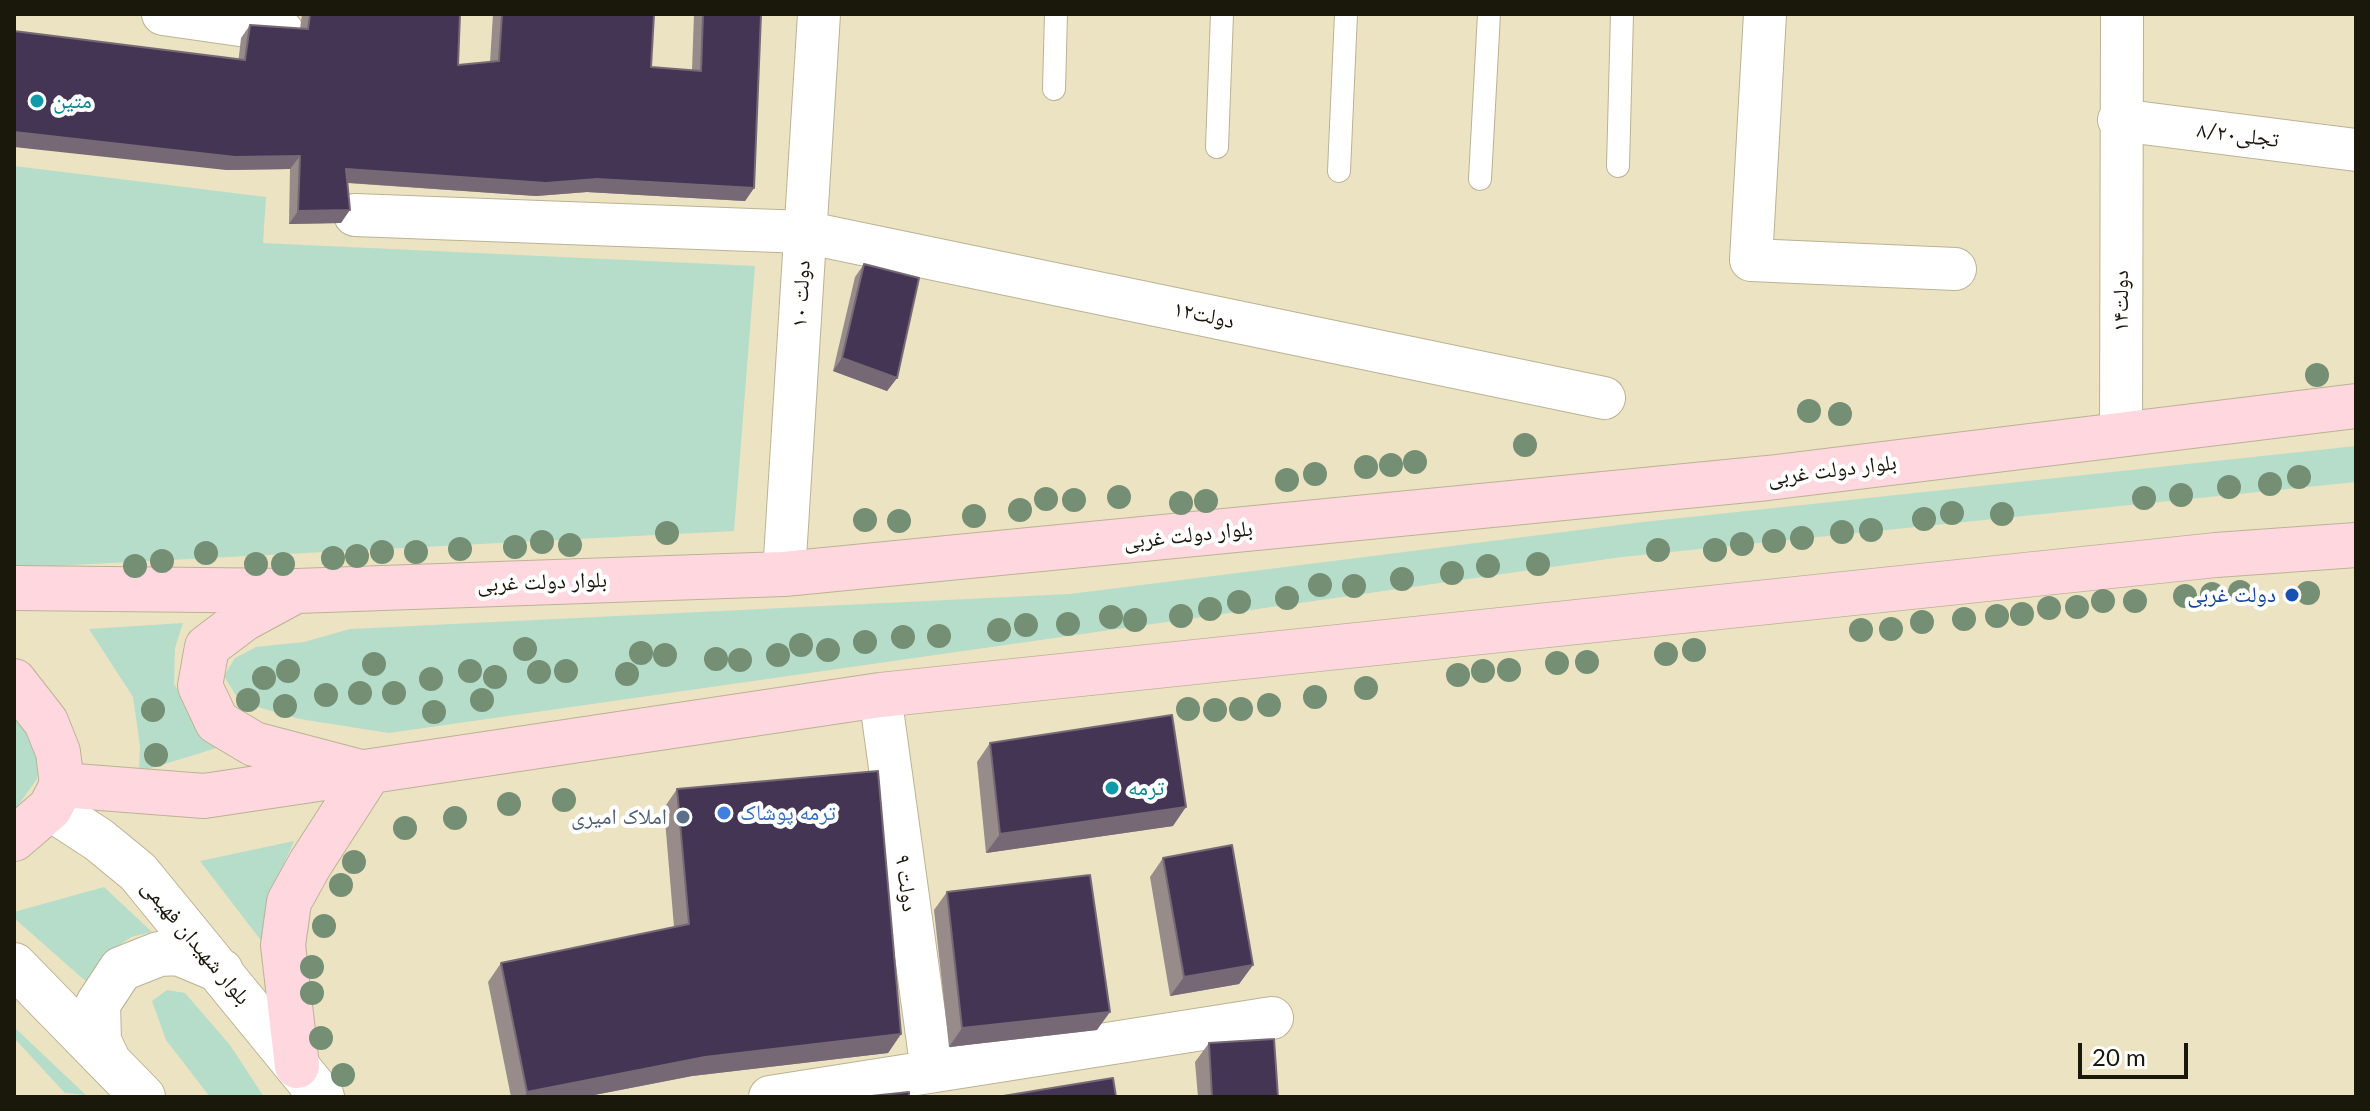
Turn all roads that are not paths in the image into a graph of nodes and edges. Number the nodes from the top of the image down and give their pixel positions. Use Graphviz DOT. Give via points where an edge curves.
graph roads {
  1 [pos="163,14"];
  2 [pos="819,14"];
  3 [pos="1056,14"];
  4 [pos="1222,14"];
  5 [pos="1346,14"];
  6 [pos="1489,14"];
  7 [pos="1622,14"];
  8 [pos="1765,14"];
  9 [pos="2122,14"];
  10 [pos="282,31"];
  11 [pos="1054,89"];
  12 [pos="2119,120"];
  13 [pos="1217,147"];
  14 [pos="2356,150"];
  15 [pos="1618,166"];
  16 [pos="1339,171"];
  17 [pos="1480,179"];
  18 [pos="355,215"];
  19 [pos="804,232"];
  20 [pos="1955,269"];
  21 [pos="1604,398"];
  22 [pos="2356,406"];
  23 [pos="2121,433"];
  24 [pos="2356,545"];
  25 [pos="784,574"];
  26 [pos="14,588"];
  27 [pos="297,591"];
  28 [pos="14,681"];
  29 [pos="880,695"];
  30 [pos="368,774"];
  31 [pos="56,797"];
  32 [pos="14,839"];
  33 [pos="14,965"];
  34 [pos="221,971"];
  35 [pos="1272,1018"];
  36 [pos="932,1071"];
  37 [pos="121,1080"];
  38 [pos="309,1081"];
  39 [pos="770,1097"];
  1 -- 10 [label="street"];
  2 -- 19 [label="street, ۱۰ دولت"];
  3 -- 11 [label="lane"];
  4 -- 13 [label="lane"];
  5 -- 16 [label="lane"];
  6 -- 17 [label="lane"];
  7 -- 15 [label="lane"];
  8 -- 20 [label="street" via="1751,260"];
  9 -- 12 [label="street, ۱۴دولت"];
  12 -- 14 [label="street, تجلی۸/۲۰"];
  12 -- 23 [label="street, ۱۴دولت"];
  18 -- 19 [label="street, ۱۲دولت"];
  19 -- 21 [label="street, ۱۲دولت"];
  19 -- 25 [label="street, ۱۰ دولت"];
  22 -- 23 [label="main road, بلوار دولت غربی"];
  23 -- 25 [label="main road, بلوار دولت غربی" via="1768,478"];
  24 -- 29 [label="main road" via="2200,556"];
  25 -- 27 [label="main road, بلوار دولت غربی"];
  26 -- 27 [label="main road, بلوار دولت غربی"];
  27 -- 30 [label="main road" via="244,619 207,647 200,686 217,722 254,744"];
  28 -- 31 [label="main road" via="46,722 58,752"];
  29 -- 30 [label="main road"];
  29 -- 36 [label="street, ۹ دولت"];
  30 -- 31 [label="main road" via="204,796"];
  30 -- 38 [label="main road" via="289,902 283,945"];
  31 -- 32 [label="main road"];
  31 -- 34 [label="street, بلوار شهیدان فهیمی" via="138,872"];
  33 -- 37 [label="street"];
  34 -- 37 [label="street" via="178,953 159,954 121,969 98,1004 99,1041"];
  34 -- 38 [label="street, بلوار شهیدان فهیمی"];
  35 -- 36 [label="street"];
  36 -- 39 [label="street"];
}
